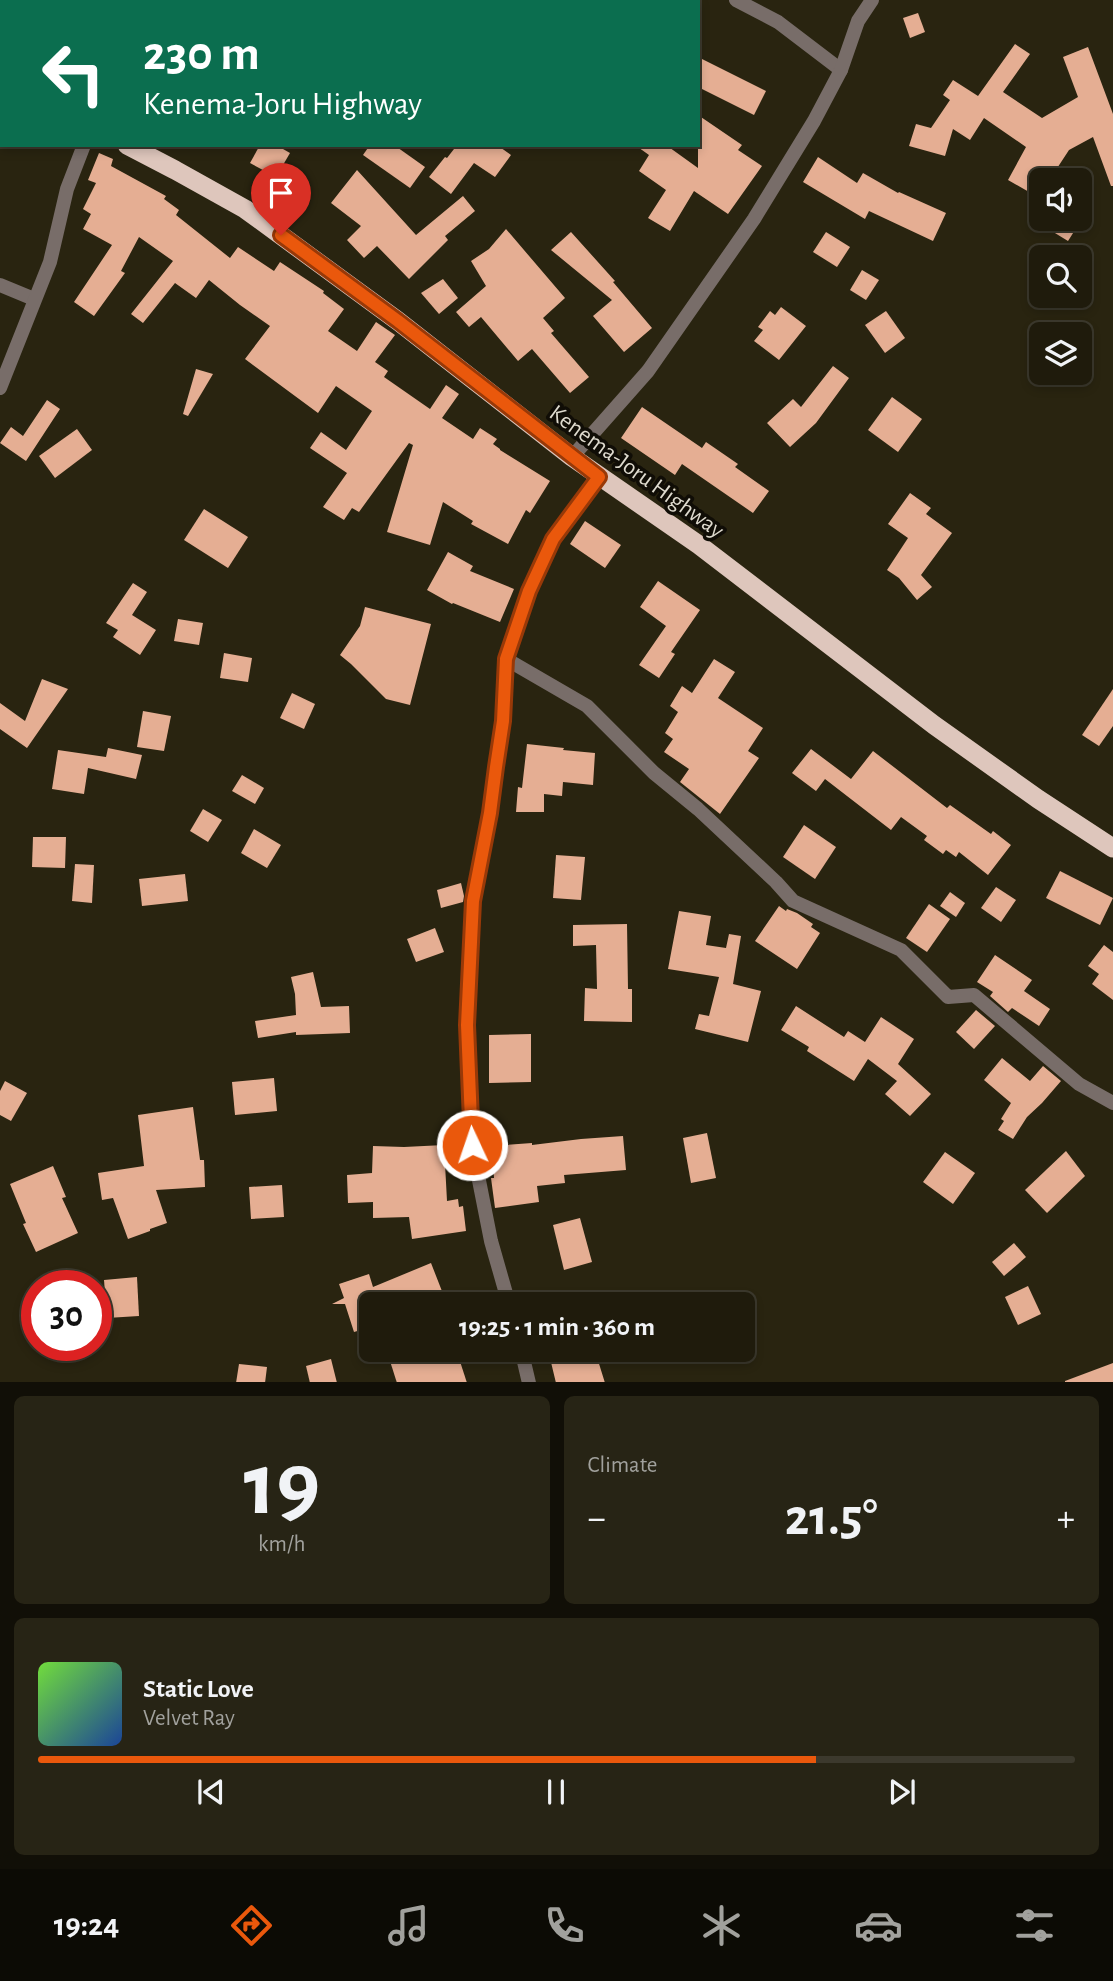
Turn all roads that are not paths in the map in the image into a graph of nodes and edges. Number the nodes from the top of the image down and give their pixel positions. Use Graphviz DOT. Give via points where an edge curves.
graph roads {
  1 [pos="736,0"];
  2 [pos="872,0"];
  3 [pos="841,69"];
  4 [pos="83,147"];
  5 [pos="131,147"];
  6 [pos="0,285"];
  7 [pos="34,299"];
  8 [pos="0,388"];
  9 [pos="572,457"];
  10 [pos="599,477"];
  11 [pos="506,659"];
  12 [pos="1113,848"];
  13 [pos="1113,1103"];
  14 [pos="506,1292"];
  15 [pos="524,1362"];
  16 [pos="528,1382"];
  1 -- 3 [label="street" via="778,22"];
  2 -- 3 [label="street"];
  3 -- 9 [label="street" via="746,230 648,371"];
  4 -- 7 [label="street" via="66,189 50,262"];
  5 -- 9 [label="highway, Kenema-Joru Highway" via="245,209"];
  6 -- 7 [label="street"];
  7 -- 8 [label="street"];
  9 -- 10 [label="highway, Kenema-Joru Highway"];
  10 -- 11 [label="street" via="553,539"];
  10 -- 12 [label="highway, Kenema-Joru Highway" via="699,545 934,725"];
  11 -- 13 [label="street" via="587,706 793,901 901,950 948,997 974,996 1079,1084"];
  11 -- 14 [label="street" via="501,734 473,901 467,1025 472,1145"];
  15 -- 16 [label="street"];
}
